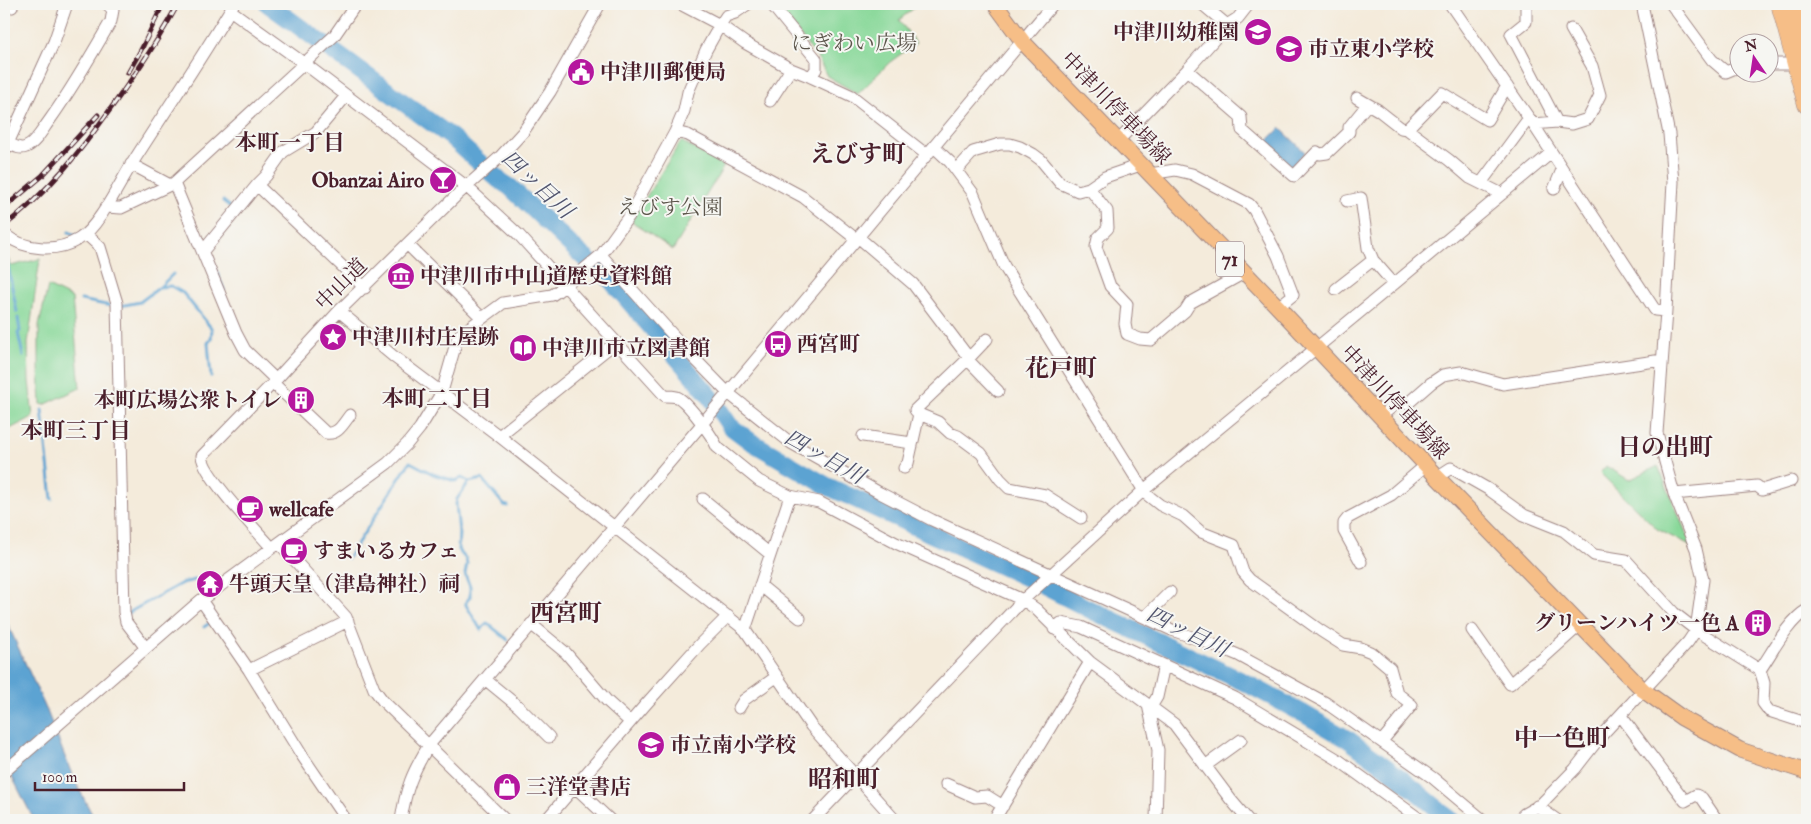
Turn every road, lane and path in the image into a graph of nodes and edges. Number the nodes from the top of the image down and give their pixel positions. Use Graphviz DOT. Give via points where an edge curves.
graph roads {
  1 [pos="67,4"];
  2 [pos="107,4"];
  3 [pos="356,4"];
  4 [pos="600,4"];
  5 [pos="680,4"];
  6 [pos="748,4"];
  7 [pos="771,4"];
  8 [pos="995,4"];
  9 [pos="1053,4"];
  10 [pos="1202,4"];
  11 [pos="1249,4"];
  12 [pos="1450,4"];
  13 [pos="1526,4"];
  14 [pos="1642,4"];
  15 [pos="1671,4"];
  16 [pos="1780,4"];
  17 [pos="1794,4"];
  18 [pos="232,7"];
  19 [pos="720,25"];
  20 [pos="1227,25"];
  21 [pos="1571,29"];
  22 [pos="1022,42"];
  23 [pos="1804,61"];
  24 [pos="1778,63"];
  25 [pos="305,64"];
  26 [pos="791,69"];
  27 [pos="1186,70"];
  28 [pos="1728,71"];
  29 [pos="811,76"];
  30 [pos="1507,86"];
  31 [pos="346,96"];
  32 [pos="770,101"];
  33 [pos="1807,105"];
  34 [pos="1531,121"];
  35 [pos="1557,122"];
  36 [pos="1407,129"];
  37 [pos="675,132"];
  38 [pos="1118,141"];
  39 [pos="6,148"];
  40 [pos="931,151"];
  41 [pos="1551,153"];
  42 [pos="132,164"];
  43 [pos="957,170"];
  44 [pos="1145,170"];
  45 [pos="1562,170"];
  46 [pos="1481,183"];
  47 [pos="172,184"];
  48 [pos="256,185"];
  49 [pos="467,187"];
  50 [pos="1089,188"];
  51 [pos="1554,189"];
  52 [pos="1502,194"];
  53 [pos="1347,201"];
  54 [pos="106,207"];
  55 [pos="4,234"];
  56 [pos="86,234"];
  57 [pos="857,238"];
  58 [pos="407,244"];
  59 [pos="203,252"];
  60 [pos="599,256"];
  61 [pos="1373,260"];
  62 [pos="1244,273"];
  63 [pos="1394,284"];
  64 [pos="566,286"];
  65 [pos="364,288"];
  66 [pos="1336,289"];
  67 [pos="1278,307"];
  68 [pos="339,311"];
  69 [pos="1666,311"];
  70 [pos="482,318"];
  71 [pos="987,339"];
  72 [pos="616,342"];
  73 [pos="1316,348"];
  74 [pos="968,359"];
  75 [pos="1662,360"];
  76 [pos="275,381"];
  77 [pos="998,391"];
  78 [pos="442,392"];
  79 [pos="725,395"];
  80 [pos="919,414"];
  81 [pos="350,416"];
  82 [pos="1380,417"];
  83 [pos="704,421"];
  84 [pos="499,436"];
  85 [pos="863,436"];
  86 [pos="912,444"];
  87 [pos="1426,465"];
  88 [pos="904,468"];
  89 [pos="1437,478"];
  90 [pos="1791,481"];
  91 [pos="1144,490"];
  92 [pos="1674,494"];
  93 [pos="790,496"];
  94 [pos="702,499"];
  95 [pos="1081,518"];
  96 [pos="614,528"];
  97 [pos="275,545"];
  98 [pos="770,554"];
  99 [pos="1361,562"];
  100 [pos="1051,575"];
  101 [pos="760,585"];
  102 [pos="1170,592"];
  103 [pos="201,600"];
  104 [pos="1023,600"];
  105 [pos="1807,610"];
  106 [pos="728,616"];
  107 [pos="1145,617"];
  108 [pos="800,618"];
  109 [pos="348,621"];
  110 [pos="531,624"];
  111 [pos="1580,625"];
  112 [pos="1054,629"];
  113 [pos="744,630"];
  114 [pos="1472,630"];
  115 [pos="1696,630"];
  116 [pos="145,648"];
  117 [pos="1090,662"];
  118 [pos="1164,665"];
  119 [pos="249,670"];
  120 [pos="1760,670"];
  121 [pos="776,677"];
  122 [pos="486,680"];
  123 [pos="1643,690"];
  124 [pos="1150,706"];
  125 [pos="739,708"];
  126 [pos="1621,716"];
  127 [pos="630,722"];
  128 [pos="1806,723"];
  129 [pos="1794,731"];
  130 [pos="549,737"];
  131 [pos="1241,740"];
  132 [pos="1382,741"];
  133 [pos="429,746"];
  134 [pos="1205,766"];
  135 [pos="4,772"];
  136 [pos="1807,772"];
  137 [pos="855,775"];
  138 [pos="946,784"];
  139 [pos="576,787"];
  140 [pos="1003,806"];
  141 [pos="1537,806"];
  142 [pos="346,820"];
  143 [pos="401,820"];
  144 [pos="505,820"];
  145 [pos="546,820"];
  146 [pos="610,820"];
  147 [pos="813,820"];
  148 [pos="895,820"];
  149 [pos="994,820"];
  150 [pos="1156,820"];
  151 [pos="1248,820"];
  152 [pos="1421,820"];
  153 [pos="1483,820"];
  154 [pos="1518,820"];
  155 [pos="1556,820"];
  156 [pos="1717,820"];
  1 -- 39 [label="street" via="54,42"];
  2 -- 39 [label="street" via="113,10 111,22 58,109 29,146"];
  3 -- 25 [label="street" via="334,36"];
  4 -- 49 [label="street, 中山道" via="550,92 523,132"];
  5 -- 19 [label="street"];
  6 -- 19 [label="street" via="726,16"];
  7 -- 29 [label="street" via="816,59 816,69"];
  8 -- 22 [label="main road, 中津川停車場線 / 71"];
  9 -- 22 [label="street"];
  10 -- 20 [label="street"];
  11 -- 20 [label="street" via="1238,18"];
  12 -- 30 [label="street"];
  13 -- 35 [label="street" via="1526,22 1511,34"];
  14 -- 69 [label="street" via="1669,134 1673,182"];
  15 -- 28 [label="street" via="1712,60"];
  16 -- 23 [label="highway"];
  17 -- 23 [label="highway"];
  18 -- 25 [label="street"];
  18 -- 42 [label="street"];
  19 -- 26 [label="street"];
  19 -- 37 [label="street" via="688,92"];
  20 -- 27 [label="street"];
  21 -- 35 [label="street" via="1592,66 1600,95 1588,118 1572,124"];
  22 -- 38 [label="main road, 中津川停車場線 / 71"];
  22 -- 40 [label="street"];
  23 -- 24 [label="street"];
  23 -- 33 [label="highway"];
  25 -- 31 [label="street"];
  25 -- 47 [label="street"];
  26 -- 29 [label="street"];
  26 -- 32 [label="street"];
  27 -- 36 [label="street" via="1241,117 1242,130 1294,176 1317,152 1327,153 1349,132 1362,101"];
  27 -- 38 [label="street"];
  29 -- 40 [label="street" via="852,96"];
  30 -- 34 [label="street"];
  30 -- 36 [label="street" via="1486,120 1442,93"];
  31 -- 48 [label="street" via="316,132 282,152"];
  31 -- 49 [label="street"];
  34 -- 35 [label="street"];
  34 -- 41 [label="street"];
  34 -- 46 [label="street"];
  36 -- 46 [label="street"];
  37 -- 57 [label="street" via="688,135 803,197"];
  37 -- 60 [label="street" via="629,216"];
  38 -- 44 [label="main road, 中津川停車場線 / 71"];
  40 -- 43 [label="street"];
  40 -- 57 [label="street"];
  41 -- 45 [label="street"];
  41 -- 52 [label="street"];
  42 -- 47 [label="street"];
  42 -- 54 [label="street"];
  43 -- 50 [label="street" via="973,152 1010,144 1033,154 1060,183 1078,190"];
  43 -- 91 [label="street" via="978,201 1004,266"];
  44 -- 50 [label="street" via="1104,178"];
  44 -- 62 [label="main road, 中津川停車場線 / 71"];
  44 -- 67 [label="street" via="1175,170 1192,174 1249,204 1278,256 1293,295"];
  45 -- 51 [label="street"];
  45 -- 69 [label="street" via="1655,310"];
  46 -- 52 [label="street"];
  47 -- 54 [label="street" via="121,208"];
  47 -- 59 [label="street"];
  48 -- 59 [label="street"];
  48 -- 65 [label="street"];
  49 -- 58 [label="street, 中山道"];
  49 -- 64 [label="street" via="519,235"];
  50 -- 62 [label="street" via="1107,211 1108,228 1098,238 1096,247 1110,286 1127,304 1127,334 1151,340 1190,303"];
  52 -- 63 [label="street"];
  53 -- 61 [label="street" via="1362,198 1368,248"];
  54 -- 56 [label="street"];
  55 -- 56 [label="street" via="19,244 42,248 64,246"];
  56 -- 116 [label="street" via="100,247 116,304 124,612 126,622"];
  57 -- 74 [label="street" via="913,284"];
  57 -- 79 [label="street"];
  58 -- 65 [label="street, 中山道"];
  58 -- 70 [label="street"];
  59 -- 76 [label="street" via="244,350"];
  60 -- 64 [label="street"];
  60 -- 79 [label="street"];
  61 -- 63 [label="street"];
  61 -- 66 [label="street"];
  62 -- 67 [label="main road, 中津川停車場線 / 71"];
  63 -- 73 [label="street"];
  64 -- 70 [label="street" via="552,295 503,303"];
  64 -- 72 [label="street"];
  65 -- 68 [label="street, 中山道"];
  67 -- 73 [label="main road, 中津川停車場線 / 71"];
  68 -- 76 [label="street, 中山道"];
  68 -- 78 [label="street"];
  69 -- 75 [label="street"];
  70 -- 78 [label="street" via="458,336"];
  71 -- 74 [label="street"];
  72 -- 83 [label="street" via="665,396 678,397"];
  72 -- 84 [label="street"];
  73 -- 82 [label="main road, 中津川停車場線 / 71"];
  73 -- 91 [label="street"];
  74 -- 77 [label="street"];
  74 -- 80 [label="street" via="915,410"];
  75 -- 82 [label="street" via="1503,384 1461,372 1444,375 1407,404 1399,401"];
  75 -- 92 [label="street" via="1657,433"];
  76 -- 81 [label="street" via="326,433 337,431"];
  76 -- 97 [label="street, 中山道" via="202,456 202,462 220,488"];
  78 -- 84 [label="street"];
  78 -- 97 [label="street" via="420,428 388,463"];
  79 -- 83 [label="street"];
  79 -- 100 [label="street" via="814,456 932,520"];
  80 -- 86 [label="street"];
  80 -- 95 [label="street" via="938,422 981,454 1010,488 1045,495"];
  82 -- 87 [label="main road, 中津川停車場線 / 71"];
  83 -- 93 [label="street" via="717,447 759,481"];
  83 -- 96 [label="street"];
  84 -- 96 [label="street"];
  85 -- 86 [label="street"];
  86 -- 88 [label="street"];
  87 -- 89 [label="main road, 中津川停車場線 / 71"];
  87 -- 99 [label="street" via="1390,495 1344,523 1344,531"];
  89 -- 111 [label="main road, 中津川停車場線 / 71"];
  89 -- 115 [label="street" via="1451,468 1524,514 1564,531 1594,555 1626,560 1674,613"];
  90 -- 92 [label="street" via="1762,490 1757,486"];
  91 -- 100 [label="street"];
  91 -- 132 [label="street" via="1160,505 1183,516 1201,532 1234,546 1243,572 1250,580 1342,645 1371,652 1390,668 1397,693 1412,705"];
  92 -- 115 [label="street" via="1696,549 1703,580"];
  93 -- 98 [label="street"];
  93 -- 104 [label="street" via="819,502 896,543"];
  94 -- 98 [label="street"];
  96 -- 106 [label="street"];
  96 -- 110 [label="street"];
  97 -- 103 [label="street"];
  97 -- 109 [label="street, 中山道" via="330,597"];
  98 -- 101 [label="street"];
  100 -- 104 [label="street"];
  100 -- 107 [label="street"];
  101 -- 108 [label="street"];
  101 -- 113 [label="street"];
  102 -- 107 [label="street"];
  103 -- 116 [label="street"];
  103 -- 119 [label="street"];
  104 -- 112 [label="street"];
  104 -- 137 [label="street"];
  105 -- 120 [label="street" via="1791,624"];
  106 -- 113 [label="street"];
  106 -- 127 [label="street"];
  107 -- 132 [label="street" via="1238,655 1326,702"];
  109 -- 119 [label="street"];
  109 -- 133 [label="street, 中山道" via="374,689"];
  110 -- 122 [label="street"];
  110 -- 127 [label="street" via="566,653 607,701"];
  111 -- 114 [label="street" via="1510,684"];
  111 -- 123 [label="main road, 中津川停車場線 / 71"];
  112 -- 117 [label="street"];
  112 -- 118 [label="street" via="1062,623 1081,627"];
  113 -- 121 [label="street"];
  115 -- 120 [label="street"];
  115 -- 123 [label="street"];
  116 -- 135 [label="street"];
  117 -- 124 [label="street"];
  117 -- 140 [label="street"];
  118 -- 124 [label="street" via="1157,697"];
  118 -- 152 [label="street" via="1235,698 1317,746"];
  119 -- 142 [label="street"];
  120 -- 128 [label="street" via="1764,683 1763,703 1769,711"];
  121 -- 125 [label="street" via="744,700"];
  121 -- 137 [label="street" via="811,726"];
  122 -- 130 [label="street"];
  122 -- 133 [label="street"];
  123 -- 126 [label="street"];
  123 -- 136 [label="main road, 中津川停車場線 / 71" via="1682,718 1740,750"];
  124 -- 134 [label="street" via="1174,724"];
  124 -- 150 [label="street" via="1158,750"];
  126 -- 141 [label="street" via="1575,769"];
  126 -- 156 [label="street" via="1685,801 1696,796 1702,798"];
  127 -- 139 [label="street"];
  128 -- 129 [label="street"];
  131 -- 134 [label="street"];
  132 -- 153 [label="street"];
  133 -- 143 [label="street" via="415,768"];
  133 -- 144 [label="street, 中山道"];
  134 -- 151 [label="street"];
  137 -- 147 [label="street"];
  137 -- 148 [label="street"];
  138 -- 140 [label="street" via="975,797 987,796"];
  139 -- 145 [label="street"];
  139 -- 146 [label="street"];
  140 -- 149 [label="street"];
  141 -- 154 [label="street"];
  141 -- 155 [label="street"];
}
